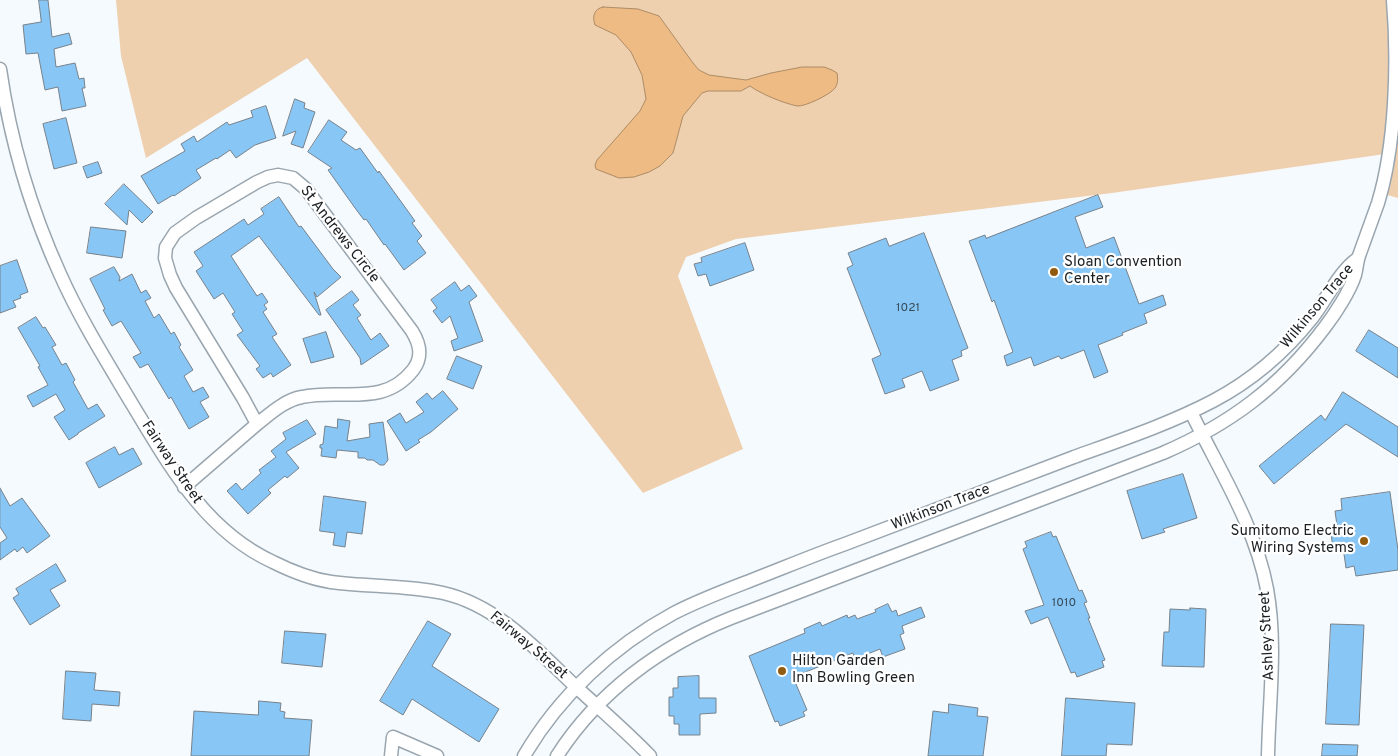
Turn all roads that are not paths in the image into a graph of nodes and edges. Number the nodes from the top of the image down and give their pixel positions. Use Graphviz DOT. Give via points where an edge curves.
graph roads {
  1 [pos="1393,0"];
  2 [pos="0,69"];
  3 [pos="1358,260"];
  4 [pos="1191,412"];
  5 [pos="257,424"];
  6 [pos="1202,435"];
  7 [pos="184,487"];
  8 [pos="577,687"];
  9 [pos="597,706"];
  10 [pos="391,756"];
  11 [pos="436,756"];
  12 [pos="524,756"];
  13 [pos="557,756"];
  14 [pos="650,756"];
  15 [pos="1268,756"];
  1 -- 3 [label="street, Wilkinson Trace" via="1396,67 1388,154 1378,202"];
  2 -- 7 [label="street, Fairway Street" via="6,109 27,184 61,277 103,355"];
  3 -- 4 [label="street, Wilkinson Trace" via="1348,266 1310,320 1283,350 1232,390"];
  3 -- 6 [label="street, Wilkinson Trace" via="1342,300 1304,352 1250,405"];
  4 -- 6 [label="street, Ashley Street"];
  4 -- 8 [label="street, Wilkinson Trace" via="694,604 636,636"];
  5 -- 5 [label="street, St Andrews Circle" via="286,402 300,397 382,392 409,376 420,351 412,331 306,189 293,178 283,175 257,182 196,218 175,233 166,248 166,264 176,288"];
  5 -- 7 [label="street, St Andrews Circle"];
  6 -- 9 [label="street, Wilkinson Trace" via="1107,476 708,627 650,661"];
  6 -- 15 [label="street, Ashley Street" via="1246,521 1267,589 1271,636"];
  7 -- 8 [label="street, Fairway Street" via="215,522 270,561 330,582 429,591 460,598 506,624"];
  8 -- 9 [label="street, Fairway Street"];
  8 -- 12 [label="street, Wilkinson Trace"];
  9 -- 13 [label="street, Wilkinson Trace"];
  9 -- 14 [label="street, Fairway Street"];
  10 -- 11 [label="street" via="394,737"];
}
